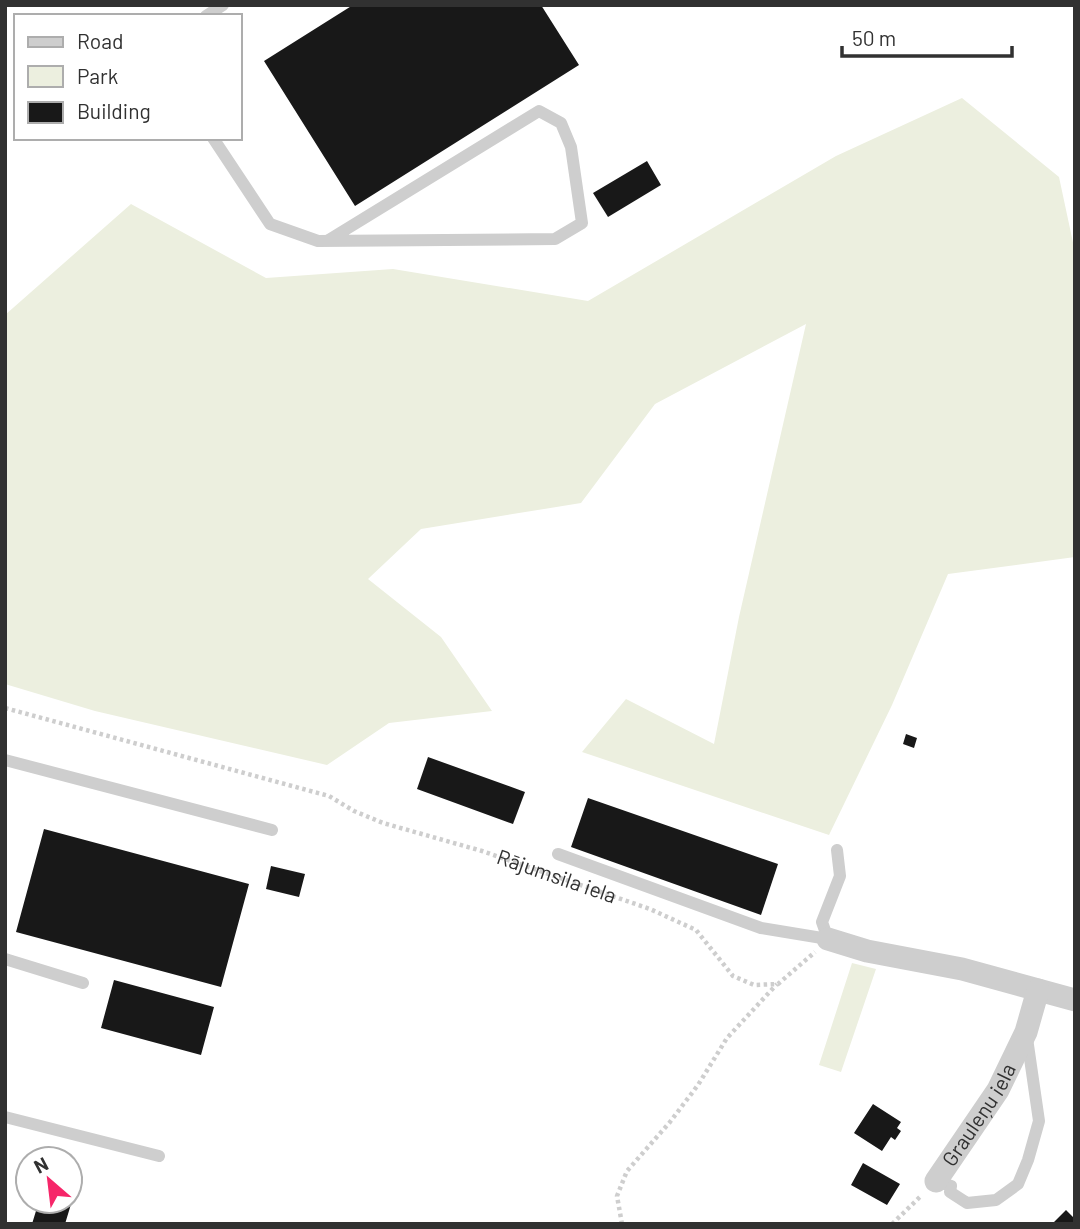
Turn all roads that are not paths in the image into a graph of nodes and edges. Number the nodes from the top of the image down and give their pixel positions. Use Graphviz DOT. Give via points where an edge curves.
graph roads {
  1 [pos="214,140"];
  2 [pos="327,241"];
  3 [pos="5,760"];
  4 [pos="272,830"];
  5 [pos="837,849"];
  6 [pos="558,854"];
  7 [pos="828,939"];
  8 [pos="5,959"];
  9 [pos="83,983"];
  10 [pos="1038,990"];
  11 [pos="1075,999"];
  12 [pos="1026,1032"];
  13 [pos="5,1117"];
  14 [pos="159,1156"];
  15 [pos="936,1181"];
  1 -- 2 [label="lane" via="271,224"];
  2 -- 2 [label="lane" via="539,111 561,123 571,147 582,223 555,239"];
  3 -- 4 [label="lane"];
  5 -- 7 [label="lane" via="840,876 822,922"];
  6 -- 7 [label="lane" via="761,928"];
  7 -- 10 [label="street"];
  8 -- 9 [label="lane"];
  10 -- 11 [label="street"];
  10 -- 12 [label="street, Grauleņu iela"];
  12 -- 15 [label="street, Grauleņu iela" via="998,1090"];
  12 -- 15 [label="lane" via="1039,1121 1018,1184 996,1200 967,1203 950,1192 951,1186"];
  13 -- 14 [label="lane"];
}
